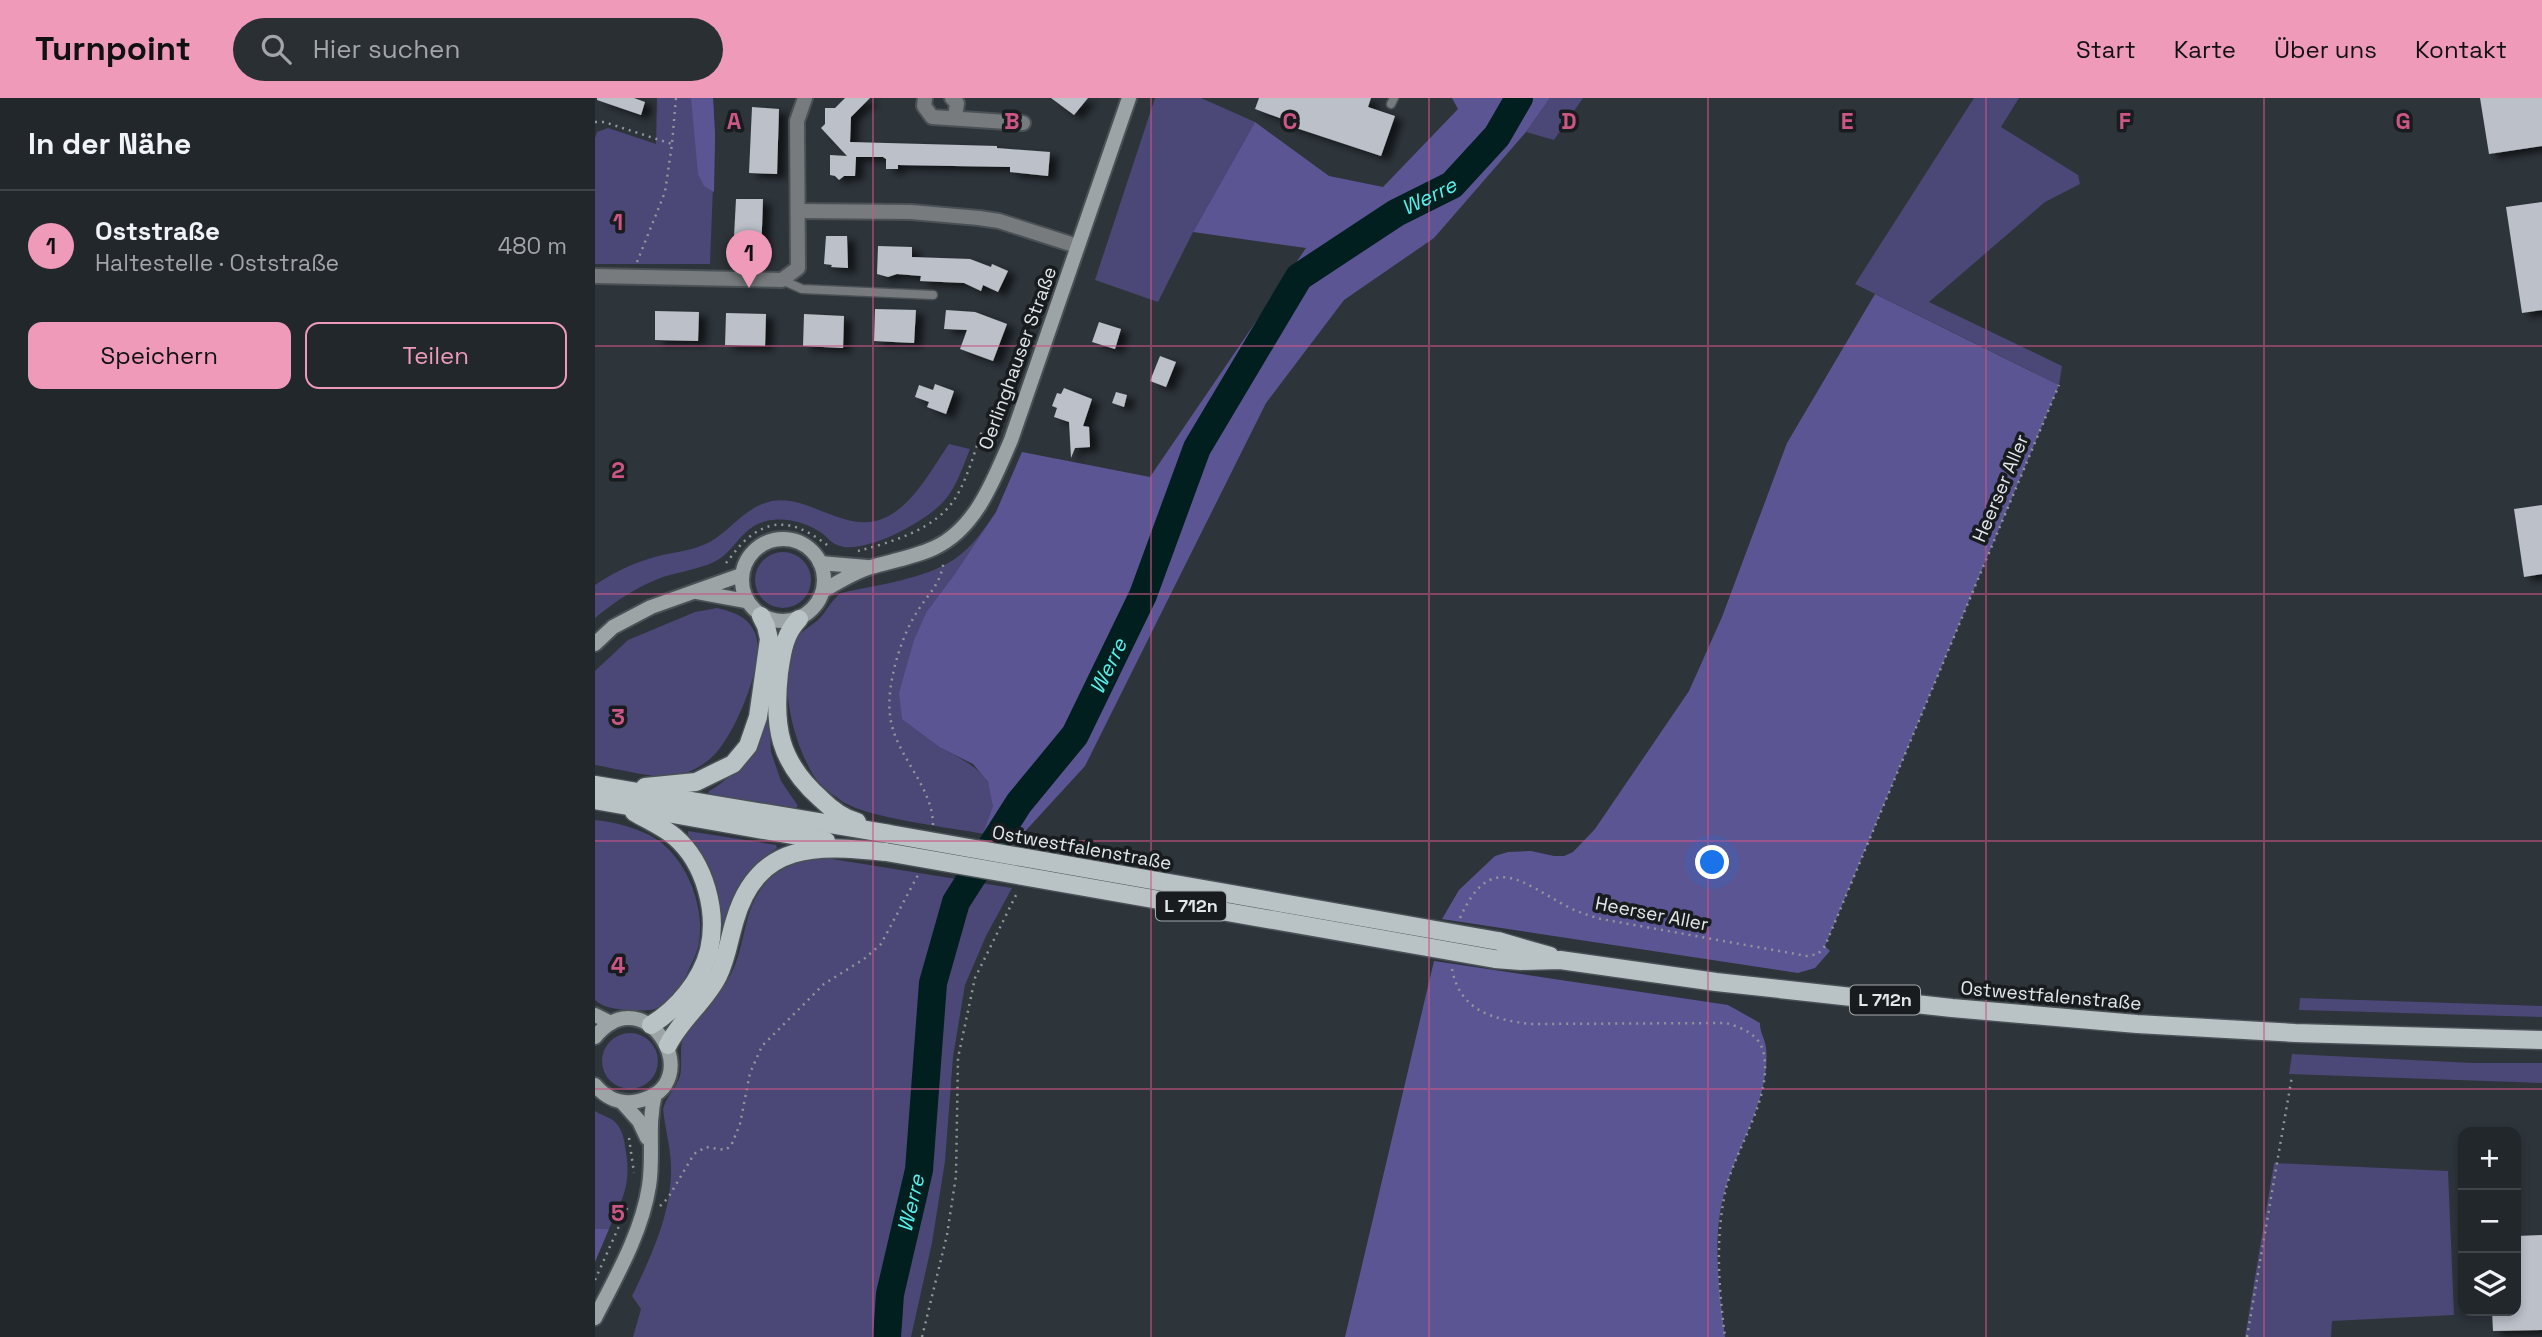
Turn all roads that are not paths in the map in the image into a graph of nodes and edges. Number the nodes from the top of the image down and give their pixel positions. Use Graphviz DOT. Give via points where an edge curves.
graph roads {
  1 [pos="805,98"];
  2 [pos="925,98"];
  3 [pos="952,98"];
  4 [pos="1129,98"];
  5 [pos="955,117"];
  6 [pos="1023,123"];
  7 [pos="799,211"];
  8 [pos="1077,246"];
  9 [pos="595,276"];
  10 [pos="782,280"];
  11 [pos="933,295"];
  12 [pos="820,563"];
  13 [pos="869,567"];
  14 [pos="741,575"];
  15 [pos="823,591"];
  16 [pos="696,592"];
  17 [pos="746,601"];
  18 [pos="761,616"];
  19 [pos="799,619"];
  20 [pos="595,644"];
  21 [pos="595,785"];
  22 [pos="619,797"];
  23 [pos="595,800"];
  24 [pos="890,834"];
  25 [pos="886,852"];
  26 [pos="1497,950"];
  27 [pos="595,1015"];
  28 [pos="611,1023"];
  29 [pos="651,1025"];
  30 [pos="595,1037"];
  31 [pos="2542,1040"];
  32 [pos="668,1045"];
  33 [pos="595,1085"];
  34 [pos="655,1094"];
  35 [pos="622,1102"];
  36 [pos="649,1143"];
  37 [pos="595,1318"];
  1 -- 7 [label="street" via="797,121"];
  2 -- 5 [label="street" via="924,106 932,117"];
  3 -- 5 [label="street" via="957,103"];
  4 -- 8 [label="main road, Oerlinghauser Straße"];
  5 -- 6 [label="street"];
  7 -- 8 [label="street" via="979,218"];
  7 -- 10 [label="street" via="797,268"];
  8 -- 13 [label="main road, Oerlinghauser Straße" via="1011,439 978,507 941,544"];
  9 -- 10 [label="street"];
  10 -- 11 [label="lane" via="802,289"];
  12 -- 13 [label="main road, Oerlinghauser Straße"];
  12 -- 14 [label="main road" via="805,545 782,539 759,546"];
  12 -- 15 [label="main road"];
  13 -- 15 [label="main road, Oerlinghauser Straße"];
  14 -- 16 [label="main road"];
  14 -- 17 [label="main road"];
  15 -- 19 [label="main road" via="818,603"];
  16 -- 17 [label="main road"];
  16 -- 20 [label="main road" via="651,607 613,627"];
  17 -- 18 [label="main road"];
  18 -- 19 [label="main road" via="773,621"];
  18 -- 22 [label="main road, L 712n" via="769,639 758,717 748,746 733,764 696,782"];
  19 -- 24 [label="main road, L 712n" via="783,645 777,690 776,718 784,749 800,780 834,811"];
  21 -- 22 [label="main road, Ostwestfalenstraße / L 712n"];
  22 -- 23 [label="main road, Ostwestfalenstraße / L 712n"];
  22 -- 24 [label="main road, Ostwestfalenstraße / L 712n"];
  22 -- 25 [label="main road, Ostwestfalenstraße / L 712n"];
  22 -- 29 [label="main road, L 712n" via="675,836 702,874 710,902 709,951 700,971 681,1002"];
  24 -- 26 [label="main road, Ostwestfalenstraße / L 712n, bridge"];
  25 -- 26 [label="main road, Ostwestfalenstraße / L 712n, bridge"];
  25 -- 32 [label="main road, L 712n" via="822,848 798,850 773,861 755,877 744,896 716,981 676,1028"];
  26 -- 31 [label="main road, Ostwestfalenstraße / L 712n" via="1521,961 1560,960 1952,1008 2295,1033"];
  27 -- 28 [label="main road"];
  28 -- 29 [label="main road" via="625,1019"];
  28 -- 30 [label="main road"];
  29 -- 32 [label="main road"];
  32 -- 34 [label="main road" via="668,1077"];
  33 -- 35 [label="main road" via="604,1095"];
  34 -- 35 [label="main road"];
  34 -- 36 [label="main road"];
  35 -- 36 [label="main road" via="639,1121"];
  36 -- 37 [label="main road" via="650,1184 644,1209"];
}
